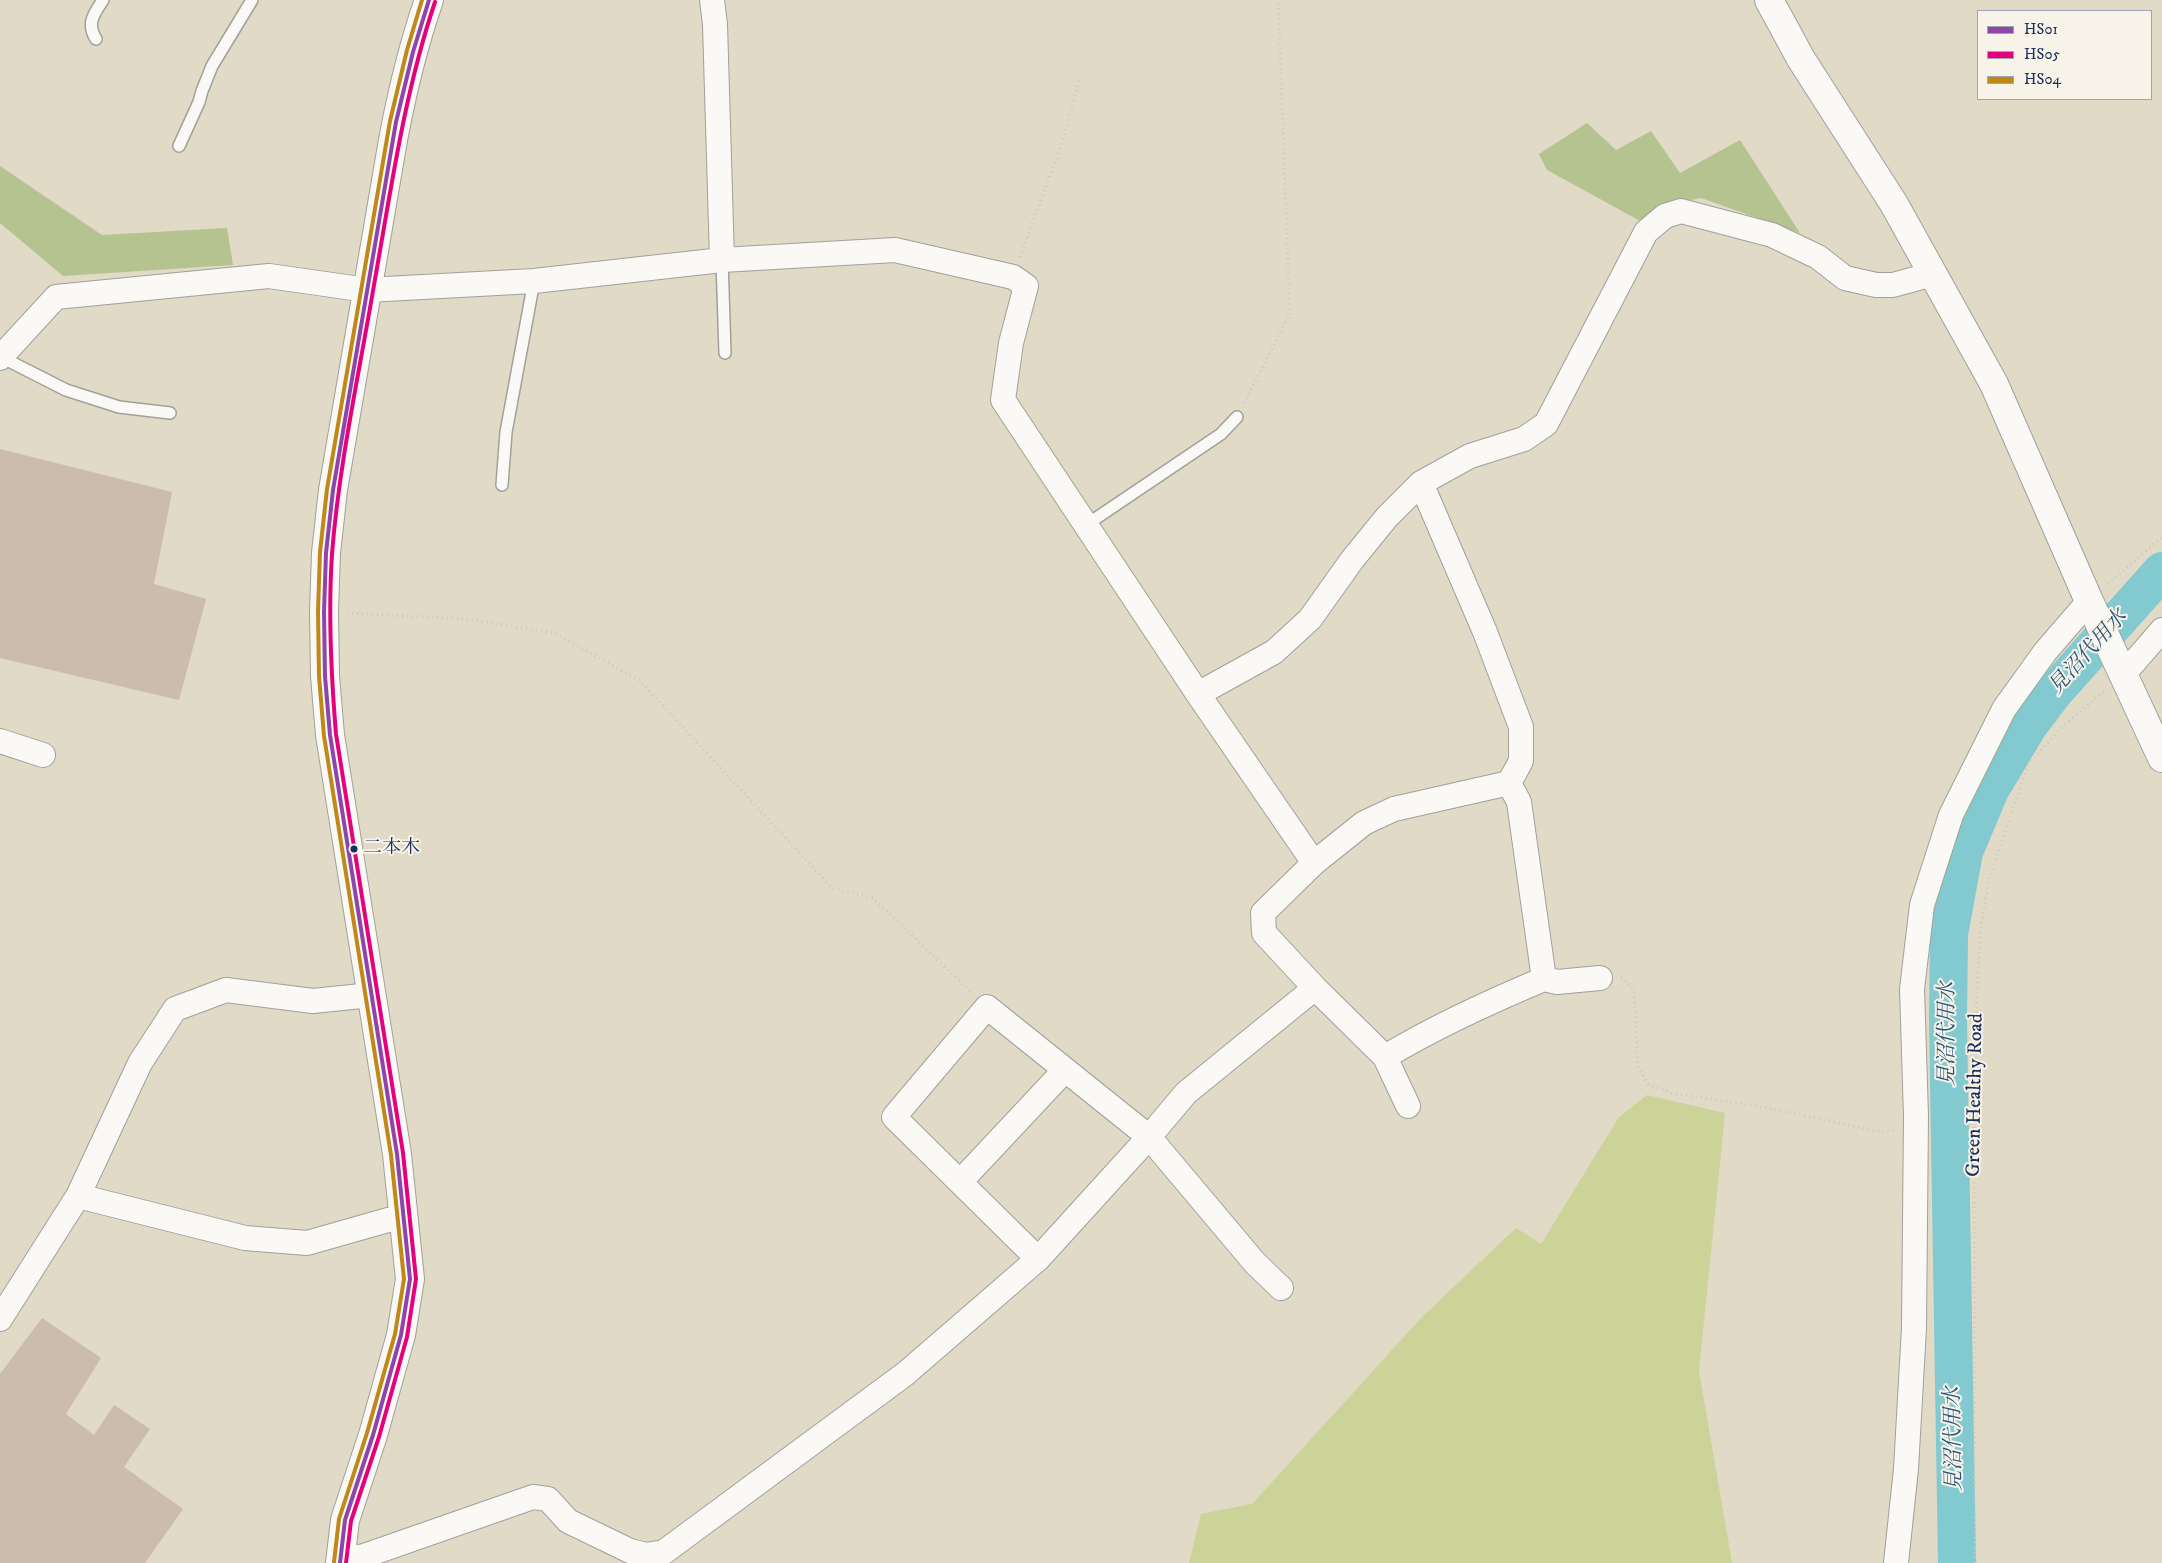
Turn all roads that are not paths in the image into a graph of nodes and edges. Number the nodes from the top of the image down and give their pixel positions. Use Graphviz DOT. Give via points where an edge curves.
graph roads {
  1 [pos="103,0"];
  2 [pos="252,0"];
  3 [pos="429,0"];
  4 [pos="712,0"];
  5 [pos="1768,0"];
  6 [pos="96,39"];
  7 [pos="179,146"];
  8 [pos="722,260"];
  9 [pos="1933,274"];
  10 [pos="534,281"];
  11 [pos="367,290"];
  12 [pos="725,353"];
  13 [pos="0,357"];
  14 [pos="170,413"];
  15 [pos="1237,417"];
  16 [pos="1421,483"];
  17 [pos="502,485"];
  18 [pos="1086,525"];
  19 [pos="2091,605"];
  20 [pos="2162,630"];
  21 [pos="2120,669"];
  22 [pos="1198,694"];
  23 [pos="0,742"];
  24 [pos="43,755"];
  25 [pos="2162,758"];
  26 [pos="1509,783"];
  27 [pos="1314,863"];
  28 [pos="1600,978"];
  29 [pos="1544,979"];
  30 [pos="1314,988"];
  31 [pos="371,995"];
  32 [pos="1386,1057"];
  33 [pos="1065,1070"];
  34 [pos="1408,1106"];
  35 [pos="1149,1137"];
  36 [pos="960,1182"];
  37 [pos="78,1196"];
  38 [pos="405,1218"];
  39 [pos="1038,1259"];
  40 [pos="1281,1288"];
  41 [pos="0,1319"];
  42 [pos="647,1559"];
  43 [pos="340,1560"];
  44 [pos="1896,1563"];
  1 -- 6 [label="lane" via="91,18 91,31"];
  2 -- 7 [label="lane" via="212,66"];
  3 -- 11 [label="main road" via="403,85"];
  4 -- 8 [label="street"];
  5 -- 9 [label="main road" via="1801,59 1894,204"];
  8 -- 10 [label="street"];
  8 -- 12 [label="lane"];
  8 -- 18 [label="street" via="895,250 1013,277 1026,286 1011,343 1003,400"];
  9 -- 16 [label="street" via="1892,285 1876,285 1845,278 1818,257 1772,234 1681,211 1665,216 1646,232 1546,424 1524,439 1470,456"];
  9 -- 19 [label="main road" via="1994,384"];
  10 -- 11 [label="street"];
  10 -- 17 [label="lane" via="506,432"];
  11 -- 13 [label="street" via="269,276 56,297"];
  11 -- 31 [label="main road" via="334,490 326,554 324,612 330,735"];
  13 -- 14 [label="lane" via="66,390 118,407"];
  15 -- 18 [label="lane" via="1222,434"];
  16 -- 22 [label="street" via="1387,517 1310,619 1274,652"];
  16 -- 26 [label="street" via="1485,632 1521,727 1521,761"];
  18 -- 22 [label="street"];
  19 -- 21 [label="main road"];
  19 -- 44 [label="street" via="2045,652 2004,709 1948,824 1922,905 1912,989 1916,1128 1914,1328 1906,1469"];
  20 -- 21 [label="street"];
  21 -- 25 [label="main road"];
  22 -- 27 [label="street"];
  23 -- 24 [label="street"];
  26 -- 27 [label="street" via="1394,809 1364,823"];
  26 -- 29 [label="street" via="1519,802"];
  27 -- 30 [label="street" via="1263,913 1264,933"];
  28 -- 29 [label="street" via="1557,982"];
  29 -- 32 [label="street" via="1421,1035"];
  30 -- 32 [label="street"];
  30 -- 35 [label="street" via="1186,1093"];
  31 -- 37 [label="street" via="313,1001 226,990 175,1008 140,1063"];
  31 -- 38 [label="main road"];
  32 -- 34 [label="street"];
  33 -- 35 [label="street"];
  33 -- 36 [label="street"];
  33 -- 36 [label="street" via="987,1007 894,1117"];
  35 -- 39 [label="street"];
  35 -- 40 [label="street" via="1255,1263"];
  36 -- 39 [label="street"];
  37 -- 38 [label="street" via="245,1238 307,1243"];
  37 -- 41 [label="street"];
  38 -- 43 [label="main road" via="410,1279 400,1335 373,1435 345,1520"];
  39 -- 42 [label="street" via="906,1374 664,1552"];
  42 -- 43 [label="street" via="568,1520 548,1499 534,1497 361,1557"];
}
